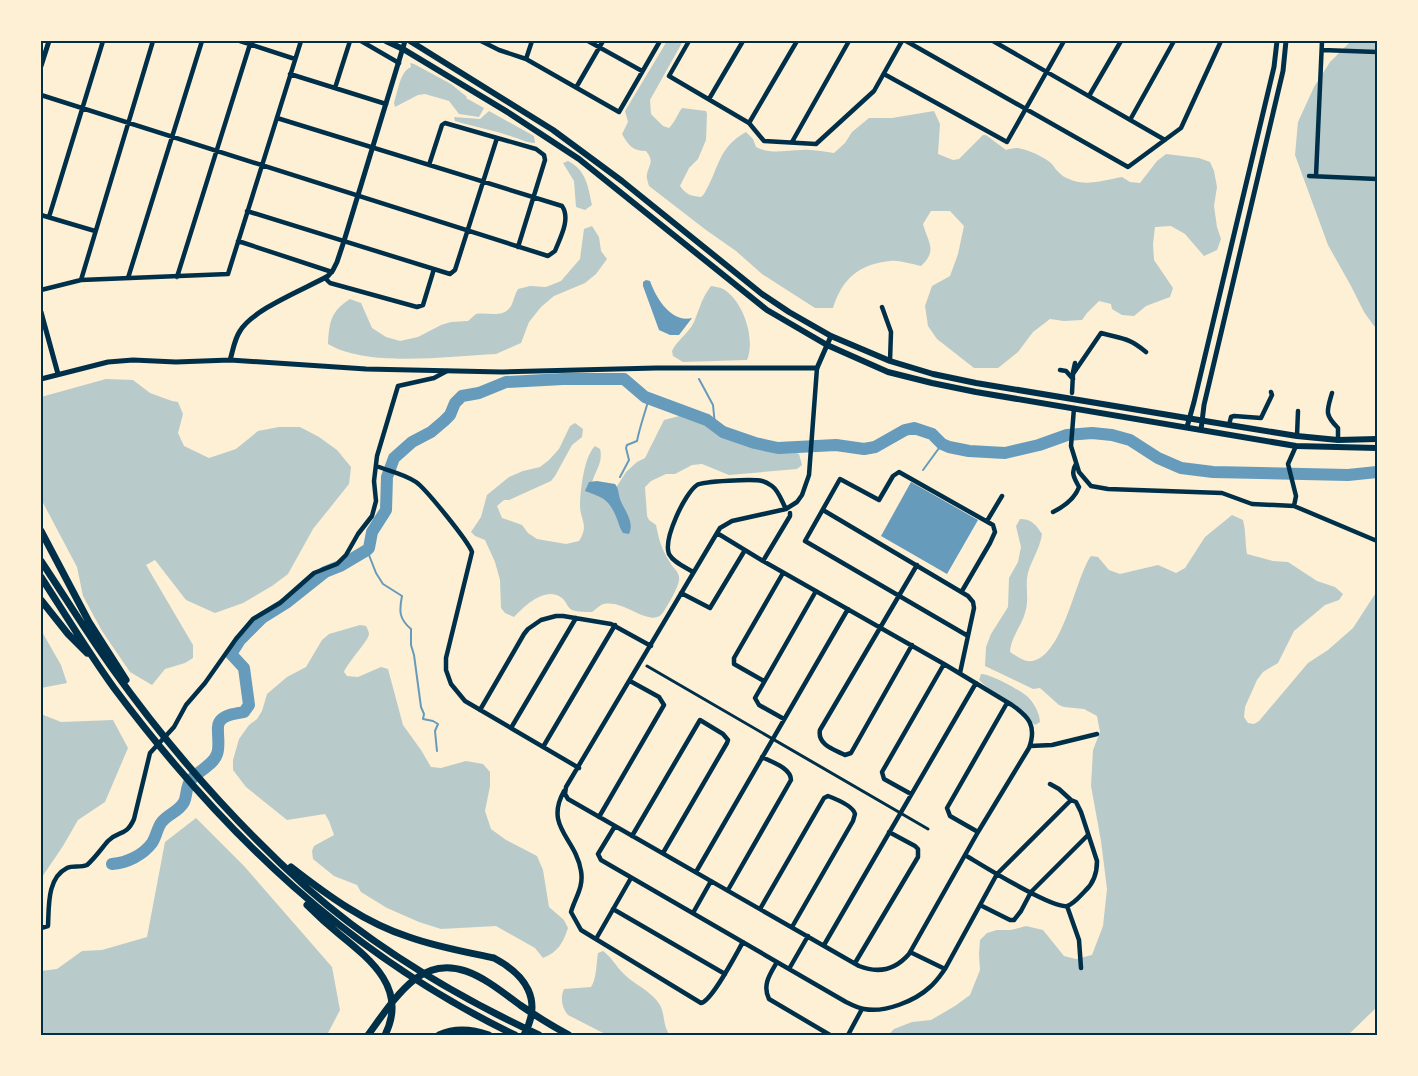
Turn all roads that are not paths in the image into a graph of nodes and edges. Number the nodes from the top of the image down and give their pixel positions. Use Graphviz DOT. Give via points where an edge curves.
graph roads {
  1 [pos="49,41"];
  2 [pos="104,41"];
  3 [pos="153,41"];
  4 [pos="202,41"];
  5 [pos="240,41"];
  6 [pos="301,41"];
  7 [pos="350,41"];
  8 [pos="361,41"];
  9 [pos="386,41"];
  10 [pos="405,41"];
  11 [pos="410,41"];
  12 [pos="481,41"];
  13 [pos="532,41"];
  14 [pos="588,41"];
  15 [pos="603,41"];
  16 [pos="660,41"];
  17 [pos="689,41"];
  18 [pos="743,41"];
  19 [pos="797,41"];
  20 [pos="849,41"];
  21 [pos="904,41"];
  22 [pos="993,41"];
  23 [pos="1064,41"];
  24 [pos="1121,41"];
  25 [pos="1174,41"];
  26 [pos="1221,41"];
  27 [pos="1277,41"];
  28 [pos="1286,41"];
  29 [pos="1322,41"];
  30 [pos="251,43"];
  31 [pos="600,48"];
  32 [pos="403,49"];
  33 [pos="1322,50"];
  34 [pos="1377,52"];
  35 [pos="295,59"];
  36 [pos="526,59"];
  37 [pos="399,63"];
  38 [pos="41,66"];
  39 [pos="642,71"];
  40 [pos="1047,72"];
  41 [pos="290,74"];
  42 [pos="884,74"];
  43 [pos="576,86"];
  44 [pos="335,88"];
  45 [pos="41,95"];
  46 [pos="1089,96"];
  47 [pos="709,99"];
  48 [pos="386,104"];
  49 [pos="83,108"];
  50 [pos="1026,108"];
  51 [pos="277,118"];
  52 [pos="1130,120"];
  53 [pos="750,122"];
  54 [pos="129,123"];
  55 [pos="173,137"];
  56 [pos="497,138"];
  57 [pos="1165,140"];
  58 [pos="792,142"];
  59 [pos="373,148"];
  60 [pos="217,151"];
  61 [pos="262,165"];
  62 [pos="430,165"];
  63 [pos="1309,176"];
  64 [pos="1316,176"];
  65 [pos="1377,179"];
  66 [pos="483,181"];
  67 [pos="358,196"];
  68 [pos="534,197"];
  69 [pos="247,211"];
  70 [pos="41,215"];
  71 [pos="49,217"];
  72 [pos="95,231"];
  73 [pos="468,231"];
  74 [pos="344,241"];
  75 [pos="238,242"];
  76 [pos="518,247"];
  77 [pos="434,269"];
  78 [pos="332,272"];
  79 [pos="177,277"];
  80 [pos="128,278"];
  81 [pos="325,278"];
  82 [pos="80,280"];
  83 [pos="41,290"];
  84 [pos="882,307"];
  85 [pos="41,312"];
  86 [pos="1104,331"];
  87 [pos="1112,335"];
  88 [pos="831,336"];
  89 [pos="1093,337"];
  90 [pos="827,345"];
  91 [pos="1091,348"];
  92 [pos="1146,352"];
  93 [pos="230,360"];
  94 [pos="890,361"];
  95 [pos="1075,363"];
  96 [pos="818,368"];
  97 [pos="447,370"];
  98 [pos="1060,370"];
  99 [pos="58,374"];
  100 [pos="1073,376"];
  101 [pos="41,379"];
  102 [pos="1271,392"];
  103 [pos="1072,393"];
  104 [pos="1332,393"];
  105 [pos="1074,408"];
  106 [pos="1298,410"];
  107 [pos="1188,418"];
  108 [pos="1203,420"];
  109 [pos="1229,425"];
  110 [pos="1187,427"];
  111 [pos="1201,430"];
  112 [pos="1297,436"];
  113 [pos="1377,439"];
  114 [pos="1338,440"];
  115 [pos="1296,446"];
  116 [pos="1377,448"];
  117 [pos="1076,464"];
  118 [pos="376,466"];
  119 [pos="1002,496"];
  120 [pos="1294,506"];
  121 [pos="786,509"];
  122 [pos="823,510"];
  123 [pos="1053,512"];
  124 [pos="790,514"];
  125 [pos="987,521"];
  126 [pos="41,531"];
  127 [pos="717,533"];
  128 [pos="1377,541"];
  129 [pos="745,550"];
  130 [pos="41,561"];
  131 [pos="763,561"];
  132 [pos="917,565"];
  133 [pos="693,572"];
  134 [pos="783,573"];
  135 [pos="41,577"];
  136 [pos="816,591"];
  137 [pos="962,591"];
  138 [pos="681,593"];
  139 [pos="899,596"];
  140 [pos="41,600"];
  141 [pos="848,609"];
  142 [pos="576,618"];
  143 [pos="615,625"];
  144 [pos="880,627"];
  145 [pos="968,636"];
  146 [pos="912,645"];
  147 [pos="651,646"];
  148 [pos="98,664"];
  149 [pos="944,664"];
  150 [pos="647,666"];
  151 [pos="960,673"];
  152 [pos="630,681"];
  153 [pos="764,682"];
  154 [pos="976,683"];
  155 [pos="134,696"];
  156 [pos="1007,703"];
  157 [pos="480,710"];
  158 [pos="784,720"];
  159 [pos="511,728"];
  160 [pos="1097,734"];
  161 [pos="773,738"];
  162 [pos="1030,746"];
  163 [pos="543,747"];
  164 [pos="762,757"];
  165 [pos="579,768"];
  166 [pos="1050,784"];
  167 [pos="566,787"];
  168 [pos="911,794"];
  169 [pos="1071,800"];
  170 [pos="900,813"];
  171 [pos="599,817"];
  172 [pos="615,826"];
  173 [pos="928,829"];
  174 [pos="889,832"];
  175 [pos="978,832"];
  176 [pos="1088,835"];
  177 [pos="632,836"];
  178 [pos="261,844"];
  179 [pos="256,853"];
  180 [pos="663,853"];
  181 [pos="965,855"];
  182 [pos="696,872"];
  183 [pos="997,874"];
  184 [pos="632,878"];
  185 [pos="711,881"];
  186 [pos="728,890"];
  187 [pos="1031,892"];
  188 [pos="980,905"];
  189 [pos="1067,906"];
  190 [pos="613,909"];
  191 [pos="760,909"];
  192 [pos="693,913"];
  193 [pos="792,927"];
  194 [pos="41,928"];
  195 [pos="808,936"];
  196 [pos="596,939"];
  197 [pos="743,942"];
  198 [pos="824,945"];
  199 [pos="910,952"];
  200 [pos="778,962"];
  201 [pos="855,963"];
  202 [pos="1081,968"];
  203 [pos="789,969"];
  204 [pos="945,969"];
  205 [pos="725,974"];
  206 [pos="862,1009"];
  207 [pos="368,1035"];
  208 [pos="385,1035"];
  209 [pos="439,1035"];
  210 [pos="489,1035"];
  211 [pos="515,1035"];
  212 [pos="524,1035"];
  213 [pos="539,1035"];
  214 [pos="569,1035"];
  215 [pos="830,1035"];
  216 [pos="848,1035"];
  1 -- 38 [label="street"];
  2 -- 49 [label="street"];
  3 -- 54 [label="street"];
  4 -- 55 [label="street"];
  5 -- 30 [label="street"];
  6 -- 35 [label="street"];
  7 -- 44 [label="street"];
  8 -- 37 [label="street"];
  9 -- 32 [label="main road"];
  10 -- 32 [label="street"];
  11 -- 88 [label="main road" via="553,130 622,181 743,280"];
  12 -- 36 [label="street"];
  13 -- 36 [label="street"];
  14 -- 31 [label="street"];
  15 -- 31 [label="street"];
  16 -- 39 [label="street"];
  17 -- 47 [label="street" via="669,76"];
  18 -- 47 [label="street"];
  19 -- 53 [label="street"];
  20 -- 58 [label="street"];
  21 -- 42 [label="street"];
  21 -- 50 [label="street"];
  22 -- 40 [label="street"];
  23 -- 40 [label="street"];
  24 -- 46 [label="street"];
  25 -- 52 [label="street"];
  26 -- 57 [label="street" via="1181,128"];
  27 -- 107 [label="street" via="1269,87"];
  28 -- 108 [label="street" via="1283,71"];
  29 -- 33 [label="street"];
  30 -- 35 [label="street"];
  30 -- 60 [label="street"];
  31 -- 39 [label="street"];
  31 -- 43 [label="street"];
  32 -- 37 [label="street"];
  32 -- 90 [label="main road" via="579,159 767,310"];
  33 -- 34 [label="street"];
  33 -- 64 [label="street"];
  35 -- 41 [label="street"];
  36 -- 43 [label="street"];
  37 -- 48 [label="street"];
  39 -- 43 [label="street" via="619,112"];
  40 -- 46 [label="street"];
  40 -- 50 [label="street"];
  41 -- 44 [label="street"];
  41 -- 51 [label="street"];
  42 -- 50 [label="street" via="1006,142"];
  42 -- 58 [label="street" via="874,91 816,144"];
  44 -- 48 [label="street"];
  45 -- 49 [label="street"];
  46 -- 52 [label="street"];
  47 -- 53 [label="street"];
  48 -- 59 [label="street"];
  49 -- 54 [label="street"];
  49 -- 71 [label="street"];
  50 -- 57 [label="street" via="1128,167"];
  51 -- 59 [label="street"];
  51 -- 61 [label="street"];
  52 -- 57 [label="street"];
  53 -- 58 [label="street" via="764,141"];
  54 -- 55 [label="street"];
  54 -- 72 [label="street"];
  55 -- 60 [label="street"];
  55 -- 80 [label="street"];
  56 -- 62 [label="street" via="445,123"];
  56 -- 66 [label="street"];
  56 -- 68 [label="street" via="544,155"];
  59 -- 62 [label="street"];
  59 -- 67 [label="street"];
  60 -- 61 [label="street"];
  60 -- 79 [label="street"];
  61 -- 67 [label="street"];
  61 -- 69 [label="street"];
  62 -- 66 [label="street"];
  63 -- 64 [label="street"];
  64 -- 65 [label="street"];
  66 -- 68 [label="street"];
  66 -- 73 [label="street"];
  67 -- 73 [label="street"];
  67 -- 74 [label="street"];
  68 -- 76 [label="street"];
  68 -- 76 [label="street" via="564,209 565,223 556,252 548,256"];
  69 -- 74 [label="street"];
  69 -- 75 [label="street"];
  70 -- 71 [label="street"];
  71 -- 72 [label="street"];
  72 -- 82 [label="street"];
  73 -- 76 [label="street"];
  73 -- 77 [label="street" via="455,270 450,274"];
  74 -- 77 [label="street"];
  74 -- 78 [label="street"];
  75 -- 78 [label="street"];
  75 -- 79 [label="street" via="228,274"];
  77 -- 81 [label="street" via="423,304 417,307 330,283"];
  78 -- 81 [label="street"];
  79 -- 80 [label="street"];
  80 -- 82 [label="street"];
  81 -- 93 [label="street" via="255,315 240,331"];
  82 -- 83 [label="street"];
  84 -- 94 [label="street" via="891,332"];
  85 -- 99 [label="street"];
  86 -- 87 [label="street"];
  87 -- 91 [label="street" via="1101,333"];
  87 -- 92 [label="street" via="1132,341"];
  88 -- 90 [label="street"];
  88 -- 94 [label="main road"];
  89 -- 91 [label="street"];
  90 -- 96 [label="street"];
  90 -- 105 [label="main road" via="888,372 976,392"];
  91 -- 100 [label="street"];
  93 -- 97 [label="street" via="366,369"];
  93 -- 99 [label="street" via="108,362"];
  94 -- 107 [label="main road" via="976,383"];
  95 -- 100 [label="street"];
  96 -- 97 [label="street"];
  96 -- 121 [label="street" via="808,481 797,502"];
  97 -- 118 [label="street" via="434,378 398,386"];
  98 -- 100 [label="street"];
  99 -- 101 [label="street"];
  100 -- 103 [label="street"];
  102 -- 109 [label="street" via="1261,418 1234,416"];
  104 -- 114 [label="street" via="1327,414 1338,428"];
  105 -- 110 [label="main road"];
  105 -- 117 [label="street" via="1070,441"];
  106 -- 112 [label="street"];
  107 -- 108 [label="main road"];
  107 -- 110 [label="street"];
  108 -- 109 [label="main road"];
  108 -- 111 [label="street"];
  109 -- 112 [label="main road"];
  110 -- 111 [label="main road"];
  111 -- 115 [label="main road"];
  112 -- 114 [label="main road"];
  113 -- 114 [label="main road"];
  115 -- 116 [label="main road"];
  115 -- 120 [label="street" via="1288,464 1296,496"];
  117 -- 120 [label="street" via="1091,486 1222,493 1252,504"];
  117 -- 123 [label="street" via="1072,469 1079,490"];
  118 -- 157 [label="street" via="418,483 472,552 446,665 455,690"];
  118 -- 194 [label="street" via="375,508 346,555 336,564 314,573 253,620 236,639 174,726 150,753 130,827 109,840 87,865 70,867 56,877 48,926"];
  119 -- 125 [label="street"];
  120 -- 128 [label="street"];
  121 -- 127 [label="street" via="732,521"];
  121 -- 133 [label="street" via="775,487 760,481 697,485 672,524 667,543 671,558"];
  122 -- 125 [label="street" via="840,479 879,500 893,476 899,472"];
  122 -- 132 [label="street"];
  122 -- 139 [label="street" via="805,541"];
  124 -- 131 [label="street"];
  125 -- 137 [label="street" via="995,528 993,537"];
  126 -- 155 [label="highway" via="89,622"];
  127 -- 129 [label="street"];
  127 -- 133 [label="street"];
  129 -- 131 [label="street"];
  129 -- 138 [label="street" via="710,608"];
  130 -- 155 [label="highway" via="97,647"];
  131 -- 134 [label="street"];
  132 -- 137 [label="street"];
  132 -- 139 [label="street"];
  133 -- 138 [label="street"];
  134 -- 136 [label="street"];
  134 -- 153 [label="street" via="734,658 734,664"];
  135 -- 148 [label="highway"];
  136 -- 141 [label="street"];
  136 -- 153 [label="street"];
  137 -- 145 [label="street" via="973,602 974,608"];
  138 -- 147 [label="street"];
  139 -- 144 [label="street"];
  139 -- 145 [label="street"];
  140 -- 148 [label="highway"];
  141 -- 144 [label="street"];
  141 -- 158 [label="street"];
  142 -- 143 [label="street"];
  142 -- 157 [label="street" via="548,617 528,629"];
  142 -- 159 [label="street"];
  143 -- 147 [label="street"];
  143 -- 163 [label="street"];
  144 -- 146 [label="street"];
  144 -- 146 [label="street" via="820,730 822,742 845,755 851,753"];
  145 -- 151 [label="street"];
  146 -- 149 [label="street"];
  147 -- 152 [label="street"];
  148 -- 179 [label="highway" via="172,761"];
  149 -- 151 [label="street"];
  149 -- 168 [label="street" via="882,772 884,778"];
  150 -- 161 [label="street"];
  151 -- 154 [label="street"];
  152 -- 165 [label="street"];
  152 -- 171 [label="street" via="660,697 664,706"];
  153 -- 158 [label="street" via="756,701"];
  154 -- 156 [label="street"];
  154 -- 168 [label="street"];
  155 -- 178 [label="highway" via="180,756"];
  156 -- 162 [label="street" via="1022,712 1030,722"];
  156 -- 175 [label="street" via="947,808 950,816"];
  157 -- 159 [label="street"];
  158 -- 161 [label="street"];
  159 -- 163 [label="street"];
  160 -- 162 [label="street" via="1052,745"];
  161 -- 164 [label="street"];
  161 -- 170 [label="street"];
  162 -- 175 [label="street"];
  163 -- 165 [label="street"];
  164 -- 182 [label="street"];
  164 -- 186 [label="street" via="787,771 792,780"];
  165 -- 167 [label="street"];
  166 -- 169 [label="street"];
  167 -- 171 [label="street" via="568,799"];
  167 -- 196 [label="street" via="558,804 557,818 579,862 582,876 571,912 581,930"];
  168 -- 170 [label="street"];
  169 -- 176 [label="street" via="1078,804"];
  169 -- 183 [label="street"];
  170 -- 173 [label="street"];
  170 -- 174 [label="street"];
  171 -- 172 [label="street"];
  172 -- 177 [label="street"];
  172 -- 184 [label="street" via="598,854 601,860"];
  174 -- 198 [label="street"];
  174 -- 201 [label="street" via="915,846 918,857"];
  175 -- 181 [label="street"];
  176 -- 187 [label="street"];
  176 -- 189 [label="street" via="1097,861 1096,876 1091,886"];
  177 -- 180 [label="street"];
  177 -- 180 [label="street" via="700,720 728,740"];
  178 -- 212 [label="highway" via="340,903 383,927 506,964 521,977 531,996 530,1025"];
  178 -- 213 [label="highway" via="345,919 409,964 486,1010"];
  179 -- 208 [label="highway" via="383,976 393,1009"];
  179 -- 211 [label="highway" via="332,920 392,965 487,1022"];
  180 -- 182 [label="street"];
  181 -- 183 [label="street"];
  181 -- 199 [label="street"];
  182 -- 185 [label="street"];
  183 -- 187 [label="street"];
  183 -- 188 [label="street"];
  184 -- 190 [label="street"];
  184 -- 192 [label="street"];
  185 -- 186 [label="street"];
  185 -- 192 [label="street"];
  186 -- 191 [label="street"];
  187 -- 188 [label="street" via="1014,920"];
  187 -- 189 [label="street" via="1054,904"];
  188 -- 204 [label="street"];
  189 -- 202 [label="street" via="1079,940"];
  190 -- 196 [label="street"];
  190 -- 205 [label="street"];
  191 -- 193 [label="street"];
  191 -- 193 [label="street" via="824,798 828,796 846,805 855,811 855,817"];
  192 -- 197 [label="street"];
  193 -- 195 [label="street"];
  195 -- 198 [label="street"];
  195 -- 203 [label="street"];
  196 -- 205 [label="street" via="701,1003 707,1000"];
  197 -- 200 [label="street"];
  197 -- 205 [label="street"];
  198 -- 201 [label="street"];
  199 -- 201 [label="street" via="903,961 886,970 870,970"];
  199 -- 204 [label="street"];
  200 -- 203 [label="street"];
  200 -- 215 [label="street" via="766,982 769,999"];
  203 -- 206 [label="street"];
  204 -- 206 [label="street" via="936,982 920,995 890,1007"];
  206 -- 216 [label="street"];
  207 -- 214 [label="highway" via="416,978 437,970 461,969 475,973"];
  209 -- 210 [label="highway" via="464,1029"];
}
